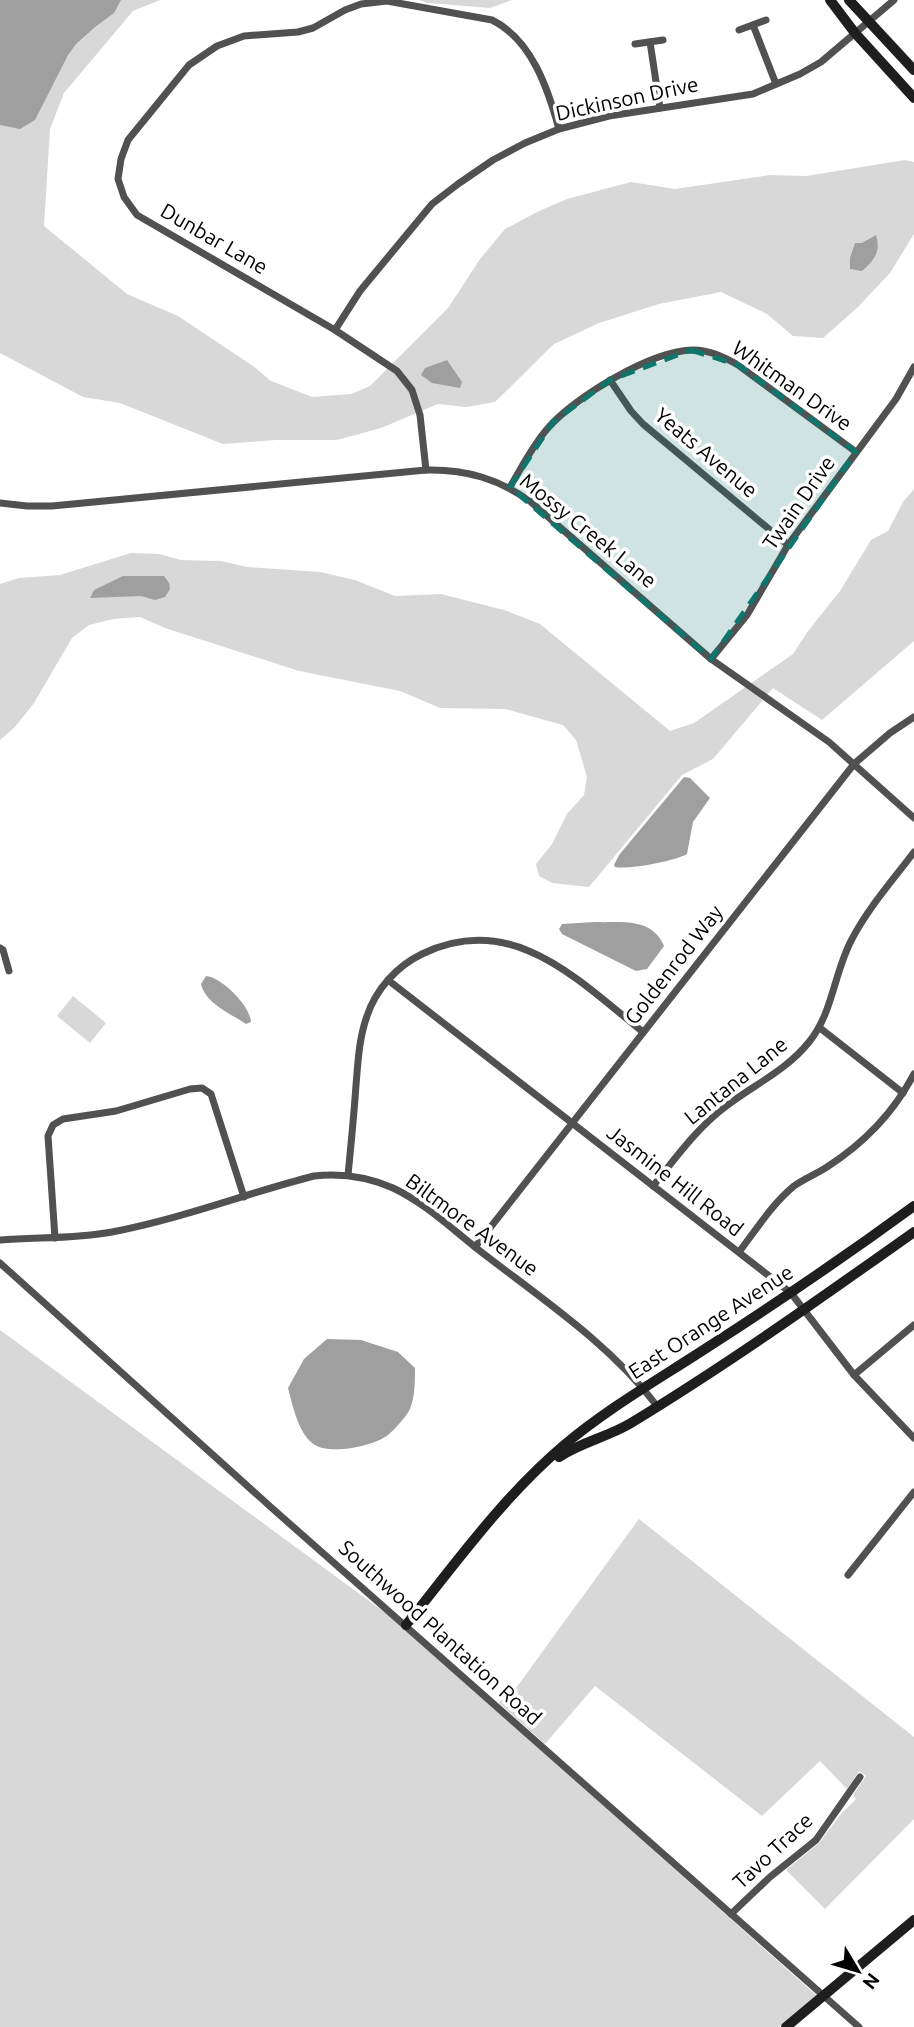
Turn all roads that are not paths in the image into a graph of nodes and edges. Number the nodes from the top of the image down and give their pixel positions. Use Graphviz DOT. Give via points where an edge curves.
graph roads {
  1 [pos="830,0"];
  2 [pos="849,0"];
  3 [pos="894,0"];
  4 [pos="766,20"];
  5 [pos="867,22"];
  6 [pos="753,25"];
  7 [pos="739,30"];
  8 [pos="855,33"];
  9 [pos="663,40"];
  10 [pos="650,42"];
  11 [pos="635,44"];
  12 [pos="914,70"];
  13 [pos="776,84"];
  14 [pos="914,98"];
  15 [pos="660,108"];
  16 [pos="559,129"];
  17 [pos="335,330"];
  18 [pos="914,367"];
  19 [pos="610,380"];
  20 [pos="856,452"];
  21 [pos="426,470"];
  22 [pos="510,487"];
  23 [pos="0,503"];
  24 [pos="788,545"];
  25 [pos="711,659"];
  26 [pos="914,718"];
  27 [pos="854,764"];
  28 [pos="914,818"];
  29 [pos="914,852"];
  30 [pos="0,948"];
  31 [pos="9,971"];
  32 [pos="388,979"];
  33 [pos="820,1028"];
  34 [pos="643,1032"];
  35 [pos="914,1074"];
  36 [pos="903,1093"];
  37 [pos="572,1123"];
  38 [pos="348,1175"];
  39 [pos="653,1186"];
  40 [pos="244,1196"];
  41 [pos="914,1206"];
  42 [pos="914,1232"];
  43 [pos="55,1238"];
  44 [pos="0,1240"];
  45 [pos="475,1247"];
  46 [pos="739,1252"];
  47 [pos="0,1263"];
  48 [pos="790,1293"];
  49 [pos="804,1310"];
  50 [pos="914,1325"];
  51 [pos="854,1375"];
  52 [pos="644,1388"];
  53 [pos="657,1406"];
  54 [pos="914,1438"];
  55 [pos="533,1474"];
  56 [pos="914,1492"];
  57 [pos="848,1575"];
  58 [pos="406,1625"];
  59 [pos="860,1777"];
  60 [pos="731,1914"];
  61 [pos="914,1920"];
  62 [pos="823,1996"];
  63 [pos="786,2027"];
  64 [pos="859,2027"];
  1 -- 8 [label="street"];
  2 -- 5 [label="street"];
  3 -- 5 [label="street, Dickinson Drive"];
  4 -- 6 [label="street"];
  5 -- 8 [label="street, Dickinson Drive"];
  5 -- 12 [label="street"];
  6 -- 7 [label="street"];
  6 -- 13 [label="street"];
  8 -- 13 [label="street, Dickinson Drive" via="821,62"];
  8 -- 14 [label="street"];
  9 -- 10 [label="street"];
  10 -- 11 [label="street"];
  10 -- 15 [label="street"];
  13 -- 15 [label="street, Dickinson Drive" via="753,93"];
  15 -- 16 [label="street, Dickinson Drive"];
  16 -- 17 [label="street, Dickinson Drive" via="493,160 432,204 360,291"];
  16 -- 17 [label="street, Dunbar Lane" via="549,93 513,33 492,20 387,1 362,4 298,32 244,36 216,46 189,65 128,140 118,179 124,197 137,215"];
  17 -- 21 [label="street, Dunbar Lane" via="389,364 412,390 420,415"];
  18 -- 20 [label="street, Twain Drive"];
  19 -- 20 [label="street, Whitman Drive" via="670,354 691,350 718,354"];
  19 -- 22 [label="street, Whitman Drive" via="553,422"];
  19 -- 24 [label="street, Yeats Avenue" via="643,424"];
  20 -- 24 [label="street, Twain Drive"];
  21 -- 22 [label="street, Mossy Creek Lane" via="467,472"];
  21 -- 23 [label="street, Mossy Creek Lane" via="52,506"];
  22 -- 25 [label="street, Mossy Creek Lane"];
  24 -- 25 [label="street, Twain Drive" via="747,615"];
  25 -- 27 [label="street, Mossy Creek Lane"];
  26 -- 27 [label="street, Goldenrod Way"];
  27 -- 28 [label="street, Mossy Creek Lane"];
  27 -- 34 [label="street, Goldenrod Way"];
  29 -- 33 [label="street, Lantana Lane" via="851,940"];
  30 -- 31 [label="street"];
  32 -- 34 [label="street" via="434,948 476,939 498,941 545,957"];
  32 -- 37 [label="street, Jasmine Hill Road"];
  32 -- 38 [label="street" via="363,1028"];
  33 -- 36 [label="street"];
  33 -- 39 [label="street, Lantana Lane" via="791,1061 704,1126"];
  34 -- 37 [label="street, Goldenrod Way"];
  35 -- 36 [label="street"];
  36 -- 46 [label="street" via="865,1138 787,1194"];
  37 -- 39 [label="street, Jasmine Hill Road"];
  37 -- 45 [label="street, Goldenrod Way"];
  38 -- 40 [label="street, Biltmore Avenue" via="314,1176"];
  38 -- 45 [label="street, Biltmore Avenue" via="406,1195"];
  39 -- 46 [label="street, Jasmine Hill Road"];
  40 -- 43 [label="street, Biltmore Avenue" via="140,1227"];
  40 -- 43 [label="street" via="211,1094 202,1088 190,1089 116,1111 62,1119 53,1125 48,1136"];
  41 -- 48 [label="street, East Orange Avenue"];
  42 -- 49 [label="street, East Orange Avenue"];
  43 -- 44 [label="street, Biltmore Avenue"];
  45 -- 52 [label="street, Biltmore Avenue" via="624,1365"];
  46 -- 48 [label="street, Jasmine Hill Road"];
  47 -- 58 [label="street, Southwood Plantation Road"];
  48 -- 49 [label="street, Jasmine Hill Road"];
  48 -- 52 [label="street, East Orange Avenue"];
  49 -- 51 [label="street, Jasmine Hill Road"];
  49 -- 53 [label="street, East Orange Avenue"];
  50 -- 51 [label="street"];
  51 -- 54 [label="street, Jasmine Hill Road"];
  52 -- 53 [label="street, Biltmore Avenue"];
  52 -- 55 [label="street, East Orange Avenue" via="592,1423"];
  53 -- 55 [label="street, East Orange Avenue"];
  55 -- 58 [label="street, East Orange Avenue"];
  56 -- 57 [label="street"];
  58 -- 60 [label="street, Southwood Plantation Road"];
  59 -- 60 [label="street, Tavo Trace" via="816,1840"];
  60 -- 62 [label="street, Southwood Plantation Road"];
  61 -- 62 [label="street"];
  62 -- 63 [label="street"];
  62 -- 64 [label="street, Southwood Plantation Road"];
}
